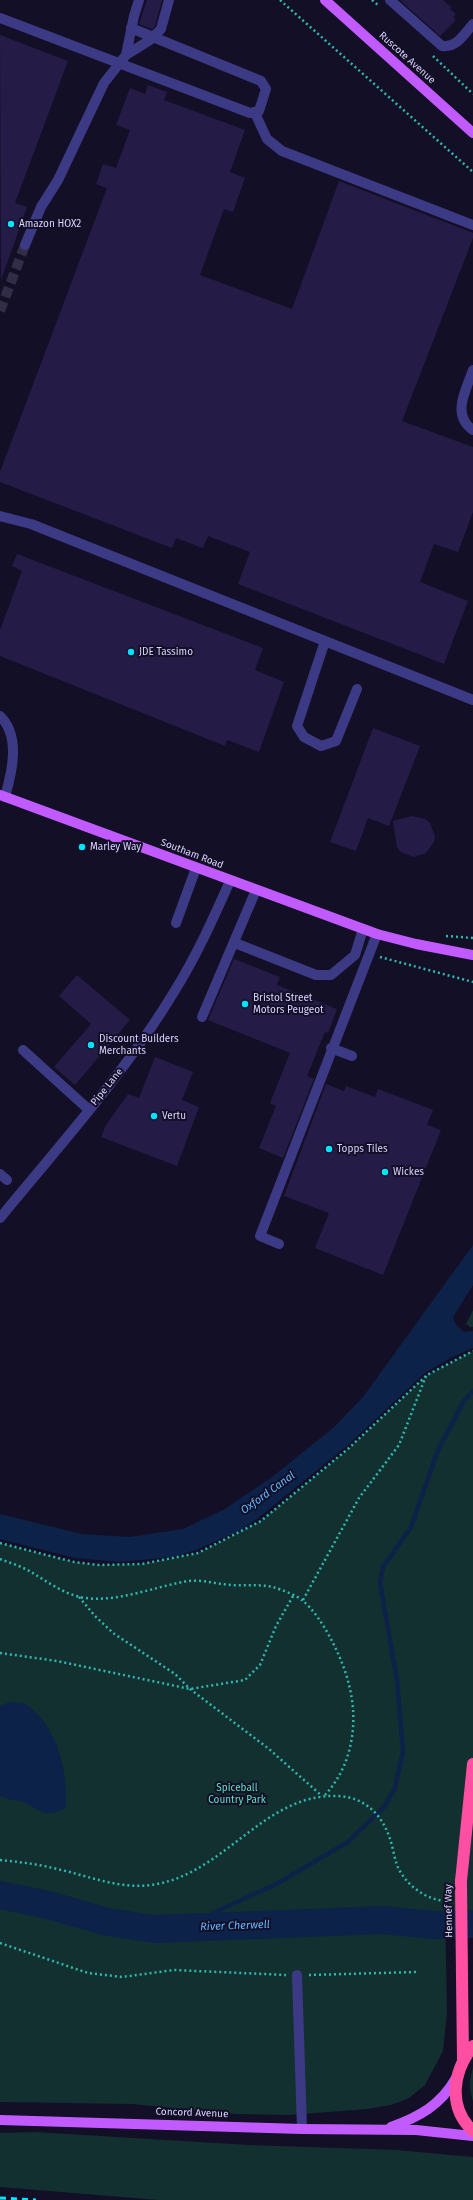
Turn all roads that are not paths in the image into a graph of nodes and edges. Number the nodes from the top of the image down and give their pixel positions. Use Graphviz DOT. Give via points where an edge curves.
graph roads {
  1 [pos="140,0"];
  2 [pos="169,0"];
  3 [pos="325,0"];
  4 [pos="390,0"];
  5 [pos="0,18"];
  6 [pos="473,24"];
  7 [pos="132,28"];
  8 [pos="154,36"];
  9 [pos="123,59"];
  10 [pos="255,113"];
  11 [pos="473,133"];
  12 [pos="473,225"];
  13 [pos="26,245"];
  14 [pos="473,370"];
  15 [pos="473,430"];
  16 [pos="0,516"];
  17 [pos="325,641"];
  18 [pos="357,689"];
  19 [pos="473,700"];
  20 [pos="0,716"];
  21 [pos="2,796"];
  22 [pos="196,868"];
  23 [pos="230,881"];
  24 [pos="256,890"];
  25 [pos="176,922"];
  26 [pos="363,928"];
  27 [pos="377,934"];
  28 [pos="235,942"];
  29 [pos="473,955"];
  30 [pos="202,1017"];
  31 [pos="331,1048"];
  32 [pos="22,1050"];
  33 [pos="352,1056"];
  34 [pos="88,1109"];
  35 [pos="0,1218"];
  36 [pos="279,1244"];
  37 [pos="473,1764"];
  38 [pos="298,1975"];
  39 [pos="473,2046"];
  40 [pos="463,2059"];
  41 [pos="456,2078"];
  42 [pos="0,2120"];
  43 [pos="302,2129"];
  44 [pos="384,2130"];
  45 [pos="473,2131"];
  46 [pos="473,2136"];
  1 -- 7 [label="street"];
  2 -- 8 [label="street" via="161,29"];
  3 -- 11 [label="main road, Ruscote Avenue"];
  4 -- 6 [label="street" via="442,46 458,42"];
  5 -- 9 [label="street"];
  7 -- 8 [label="street"];
  7 -- 9 [label="street"];
  8 -- 9 [label="street"];
  8 -- 10 [label="street" via="264,83 265,92 260,108"];
  9 -- 10 [label="street"];
  9 -- 13 [label="street" via="104,83 58,180 41,207"];
  10 -- 12 [label="street" via="267,139 282,151"];
  14 -- 15 [label="street" via="461,406 463,420"];
  16 -- 17 [label="street" via="31,524"];
  17 -- 18 [label="street" via="297,726 304,737 321,746 336,741"];
  17 -- 19 [label="street"];
  20 -- 21 [label="street" via="6,722 14,742"];
  21 -- 22 [label="main road, Southam Road"];
  22 -- 23 [label="main road, Southam Road"];
  22 -- 25 [label="street"];
  23 -- 24 [label="main road, Southam Road"];
  23 -- 34 [label="street, Pipe Lane" via="191,964 174,992 136,1049"];
  24 -- 26 [label="main road, Southam Road"];
  24 -- 28 [label="street"];
  26 -- 27 [label="main road, Southam Road"];
  26 -- 28 [label="street" via="355,955 331,975 316,975"];
  27 -- 29 [label="main road, Southam Road"];
  27 -- 31 [label="street"];
  28 -- 30 [label="street"];
  31 -- 33 [label="street"];
  31 -- 36 [label="street" via="260,1236"];
  32 -- 34 [label="street"];
  34 -- 35 [label="street, Pipe Lane"];
  37 -- 40 [label="highway, Hennef Way, bridge" via="461,1880"];
  38 -- 43 [label="street"];
  39 -- 40 [label="highway"];
  40 -- 41 [label="highway"];
  41 -- 44 [label="main road, Concord Avenue" via="432,2108"];
  41 -- 45 [label="highway" via="455,2095 459,2111"];
  42 -- 43 [label="main road, Concord Avenue"];
  43 -- 44 [label="main road, Concord Avenue"];
  44 -- 46 [label="main road, Concord Avenue" via="416,2130"];
}
